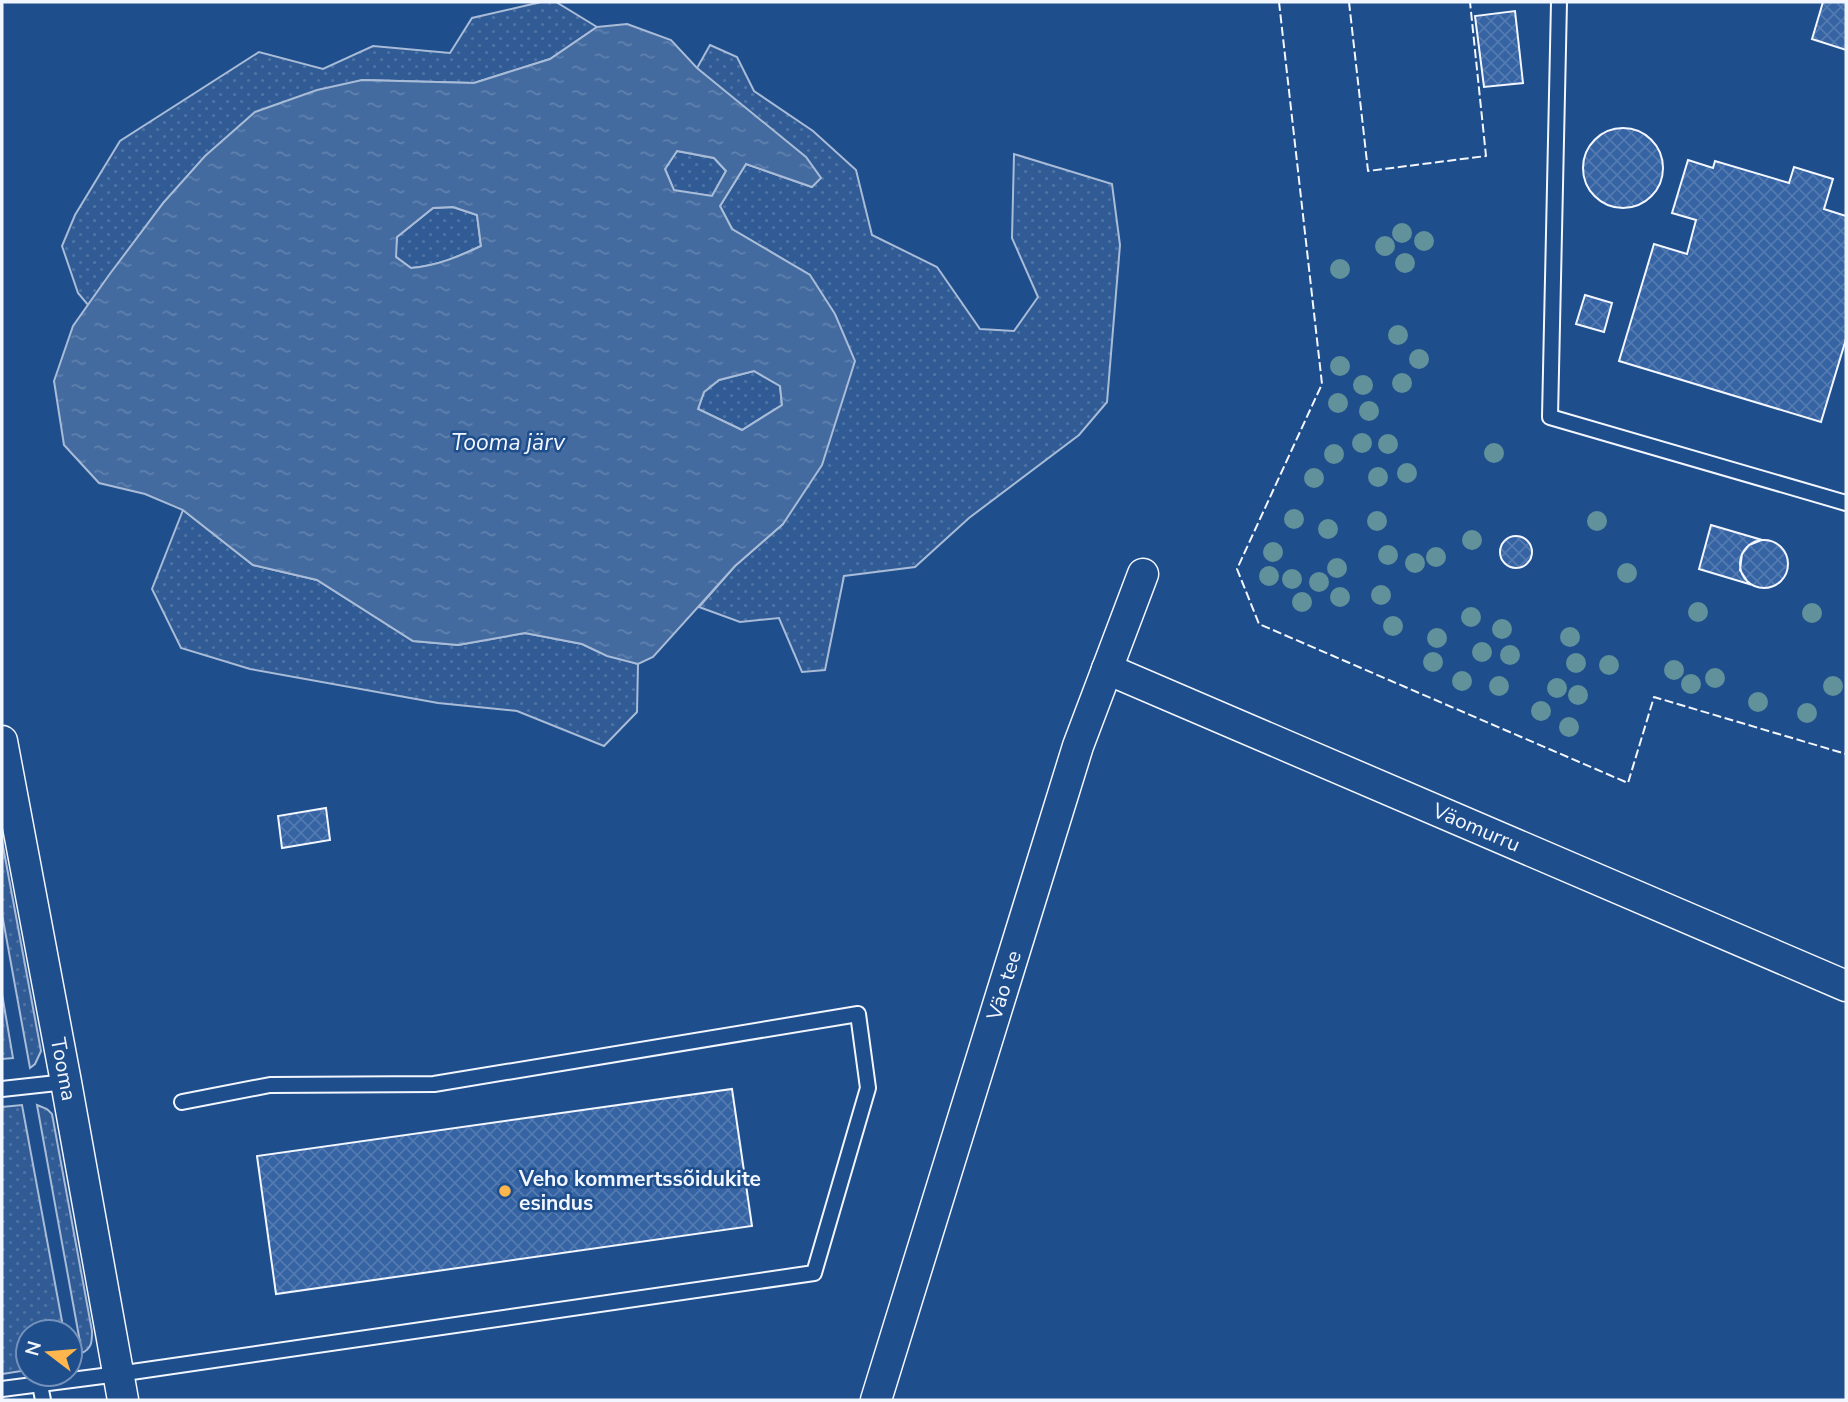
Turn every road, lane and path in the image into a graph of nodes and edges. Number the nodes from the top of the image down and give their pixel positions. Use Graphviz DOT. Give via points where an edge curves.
graph roads {
  1 [pos="1559,2"];
  2 [pos="1846,503"];
  3 [pos="1143,575"];
  4 [pos="1107,669"];
  5 [pos="2,741"];
  6 [pos="1846,986"];
  7 [pos="66,1082"];
  8 [pos="2,1089"];
  9 [pos="182,1102"];
  10 [pos="84,1386"];
  11 [pos="120,1387"];
  12 [pos="876,1400"];
  1 -- 2 [label="lane" via="1550,417"];
  3 -- 4 [label="street, Väo tee"];
  4 -- 6 [label="street, Väomurru"];
  4 -- 12 [label="street, Väo tee" via="1078,746"];
  5 -- 7 [label="street, Tooma"];
  7 -- 8 [label="lane"];
  7 -- 11 [label="street, Tooma"];
  9 -- 11 [label="lane" via="270,1084 434,1084 858,1014 868,1088 814,1273"];
  10 -- 11 [label="lane"];
}
